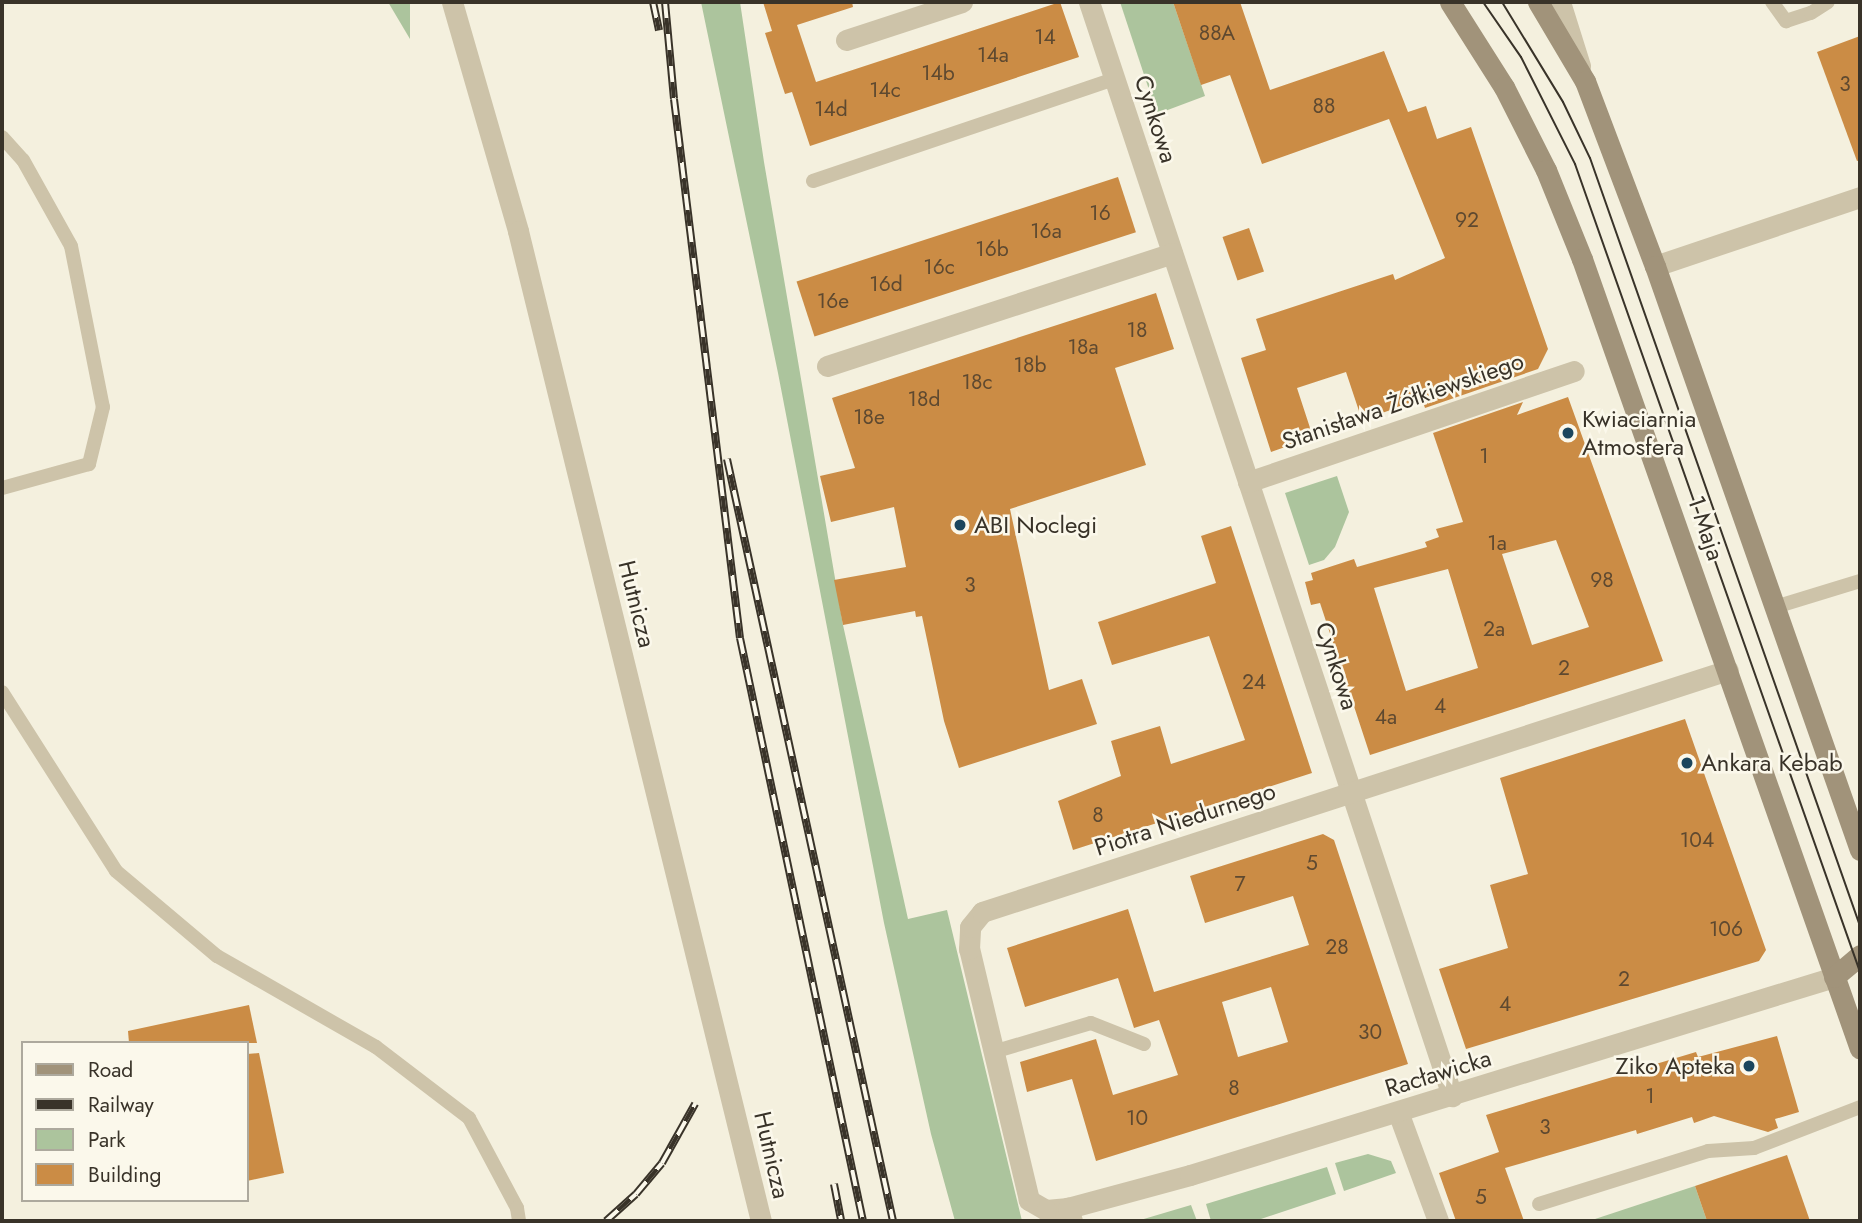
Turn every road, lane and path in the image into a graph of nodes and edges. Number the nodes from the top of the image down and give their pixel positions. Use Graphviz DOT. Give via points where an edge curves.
graph roads {
  1 [pos="452,2"];
  2 [pos="962,2"];
  3 [pos="1089,2"];
  4 [pos="1450,2"];
  5 [pos="1538,2"];
  6 [pos="1560,2"];
  7 [pos="1772,2"];
  8 [pos="1828,2"];
  9 [pos="846,40"];
  10 [pos="1115,79"];
  11 [pos="1585,81"];
  12 [pos="2,137"];
  13 [pos="813,181"];
  14 [pos="1860,197"];
  15 [pos="1172,253"];
  16 [pos="1655,267"];
  17 [pos="827,366"];
  18 [pos="1574,371"];
  19 [pos="1248,482"];
  20 [pos="2,488"];
  21 [pos="1860,581"];
  22 [pos="1775,607"];
  23 [pos="1728,670"];
  24 [pos="2,692"];
  25 [pos="1352,794"];
  26 [pos="1842,795"];
  27 [pos="1860,809"];
  28 [pos="1860,850"];
  29 [pos="1860,956"];
  30 [pos="1834,978"];
  31 [pos="1144,1044"];
  32 [pos="1860,1049"];
  33 [pos="993,1052"];
  34 [pos="1452,1096"];
  35 [pos="1860,1107"];
  36 [pos="1398,1112"];
  37 [pos="1539,1203"];
  38 [pos="1070,1215"];
  39 [pos="519,1221"];
  40 [pos="761,1221"];
  41 [pos="1438,1221"];
  1 -- 40 [label="street, Hutnicza" via="518,231"];
  2 -- 9 [label="street"];
  3 -- 10 [label="street, Cynkowa"];
  4 -- 23 [label="street, 1 Maja" via="1504,87 1546,170 1603,315"];
  5 -- 11 [label="street, 1 Maja"];
  6 -- 11 [label="street, 1 Maja"];
  7 -- 8 [label="lane" via="1786,21"];
  10 -- 13 [label="lane"];
  10 -- 15 [label="street, Cynkowa"];
  11 -- 16 [label="street, 1 Maja"];
  12 -- 20 [label="lane" via="23,160 71,246 103,407 89,464"];
  14 -- 16 [label="street"];
  15 -- 17 [label="street"];
  15 -- 19 [label="street, Cynkowa"];
  16 -- 22 [label="street, 1 Maja"];
  18 -- 19 [label="street, Stanisława Żółkiewskiego"];
  19 -- 25 [label="street, Cynkowa"];
  21 -- 22 [label="lane"];
  22 -- 26 [label="street, 1 Maja"];
  23 -- 25 [label="street, Piotra Niedurnego"];
  23 -- 30 [label="street, 1 Maja"];
  24 -- 39 [label="lane" via="116,871 217,956 376,1047 469,1118 517,1208"];
  25 -- 33 [label="street, Piotra Niedurnego" via="982,912 970,927 969,949"];
  25 -- 34 [label="street, Cynkowa"];
  26 -- 27 [label="street"];
  26 -- 28 [label="street, 1 Maja"];
  29 -- 30 [label="street"];
  30 -- 32 [label="street, 1 Maja"];
  30 -- 34 [label="street, Racławicka"];
  31 -- 33 [label="lane" via="1091,1023"];
  33 -- 38 [label="street, Piotra Niedurnego" via="1029,1200 1046,1210"];
  34 -- 36 [label="street, Racławicka"];
  35 -- 37 [label="lane" via="1754,1148 1708,1151"];
  36 -- 38 [label="street, Racławicka"];
  36 -- 41 [label="street"];
}
